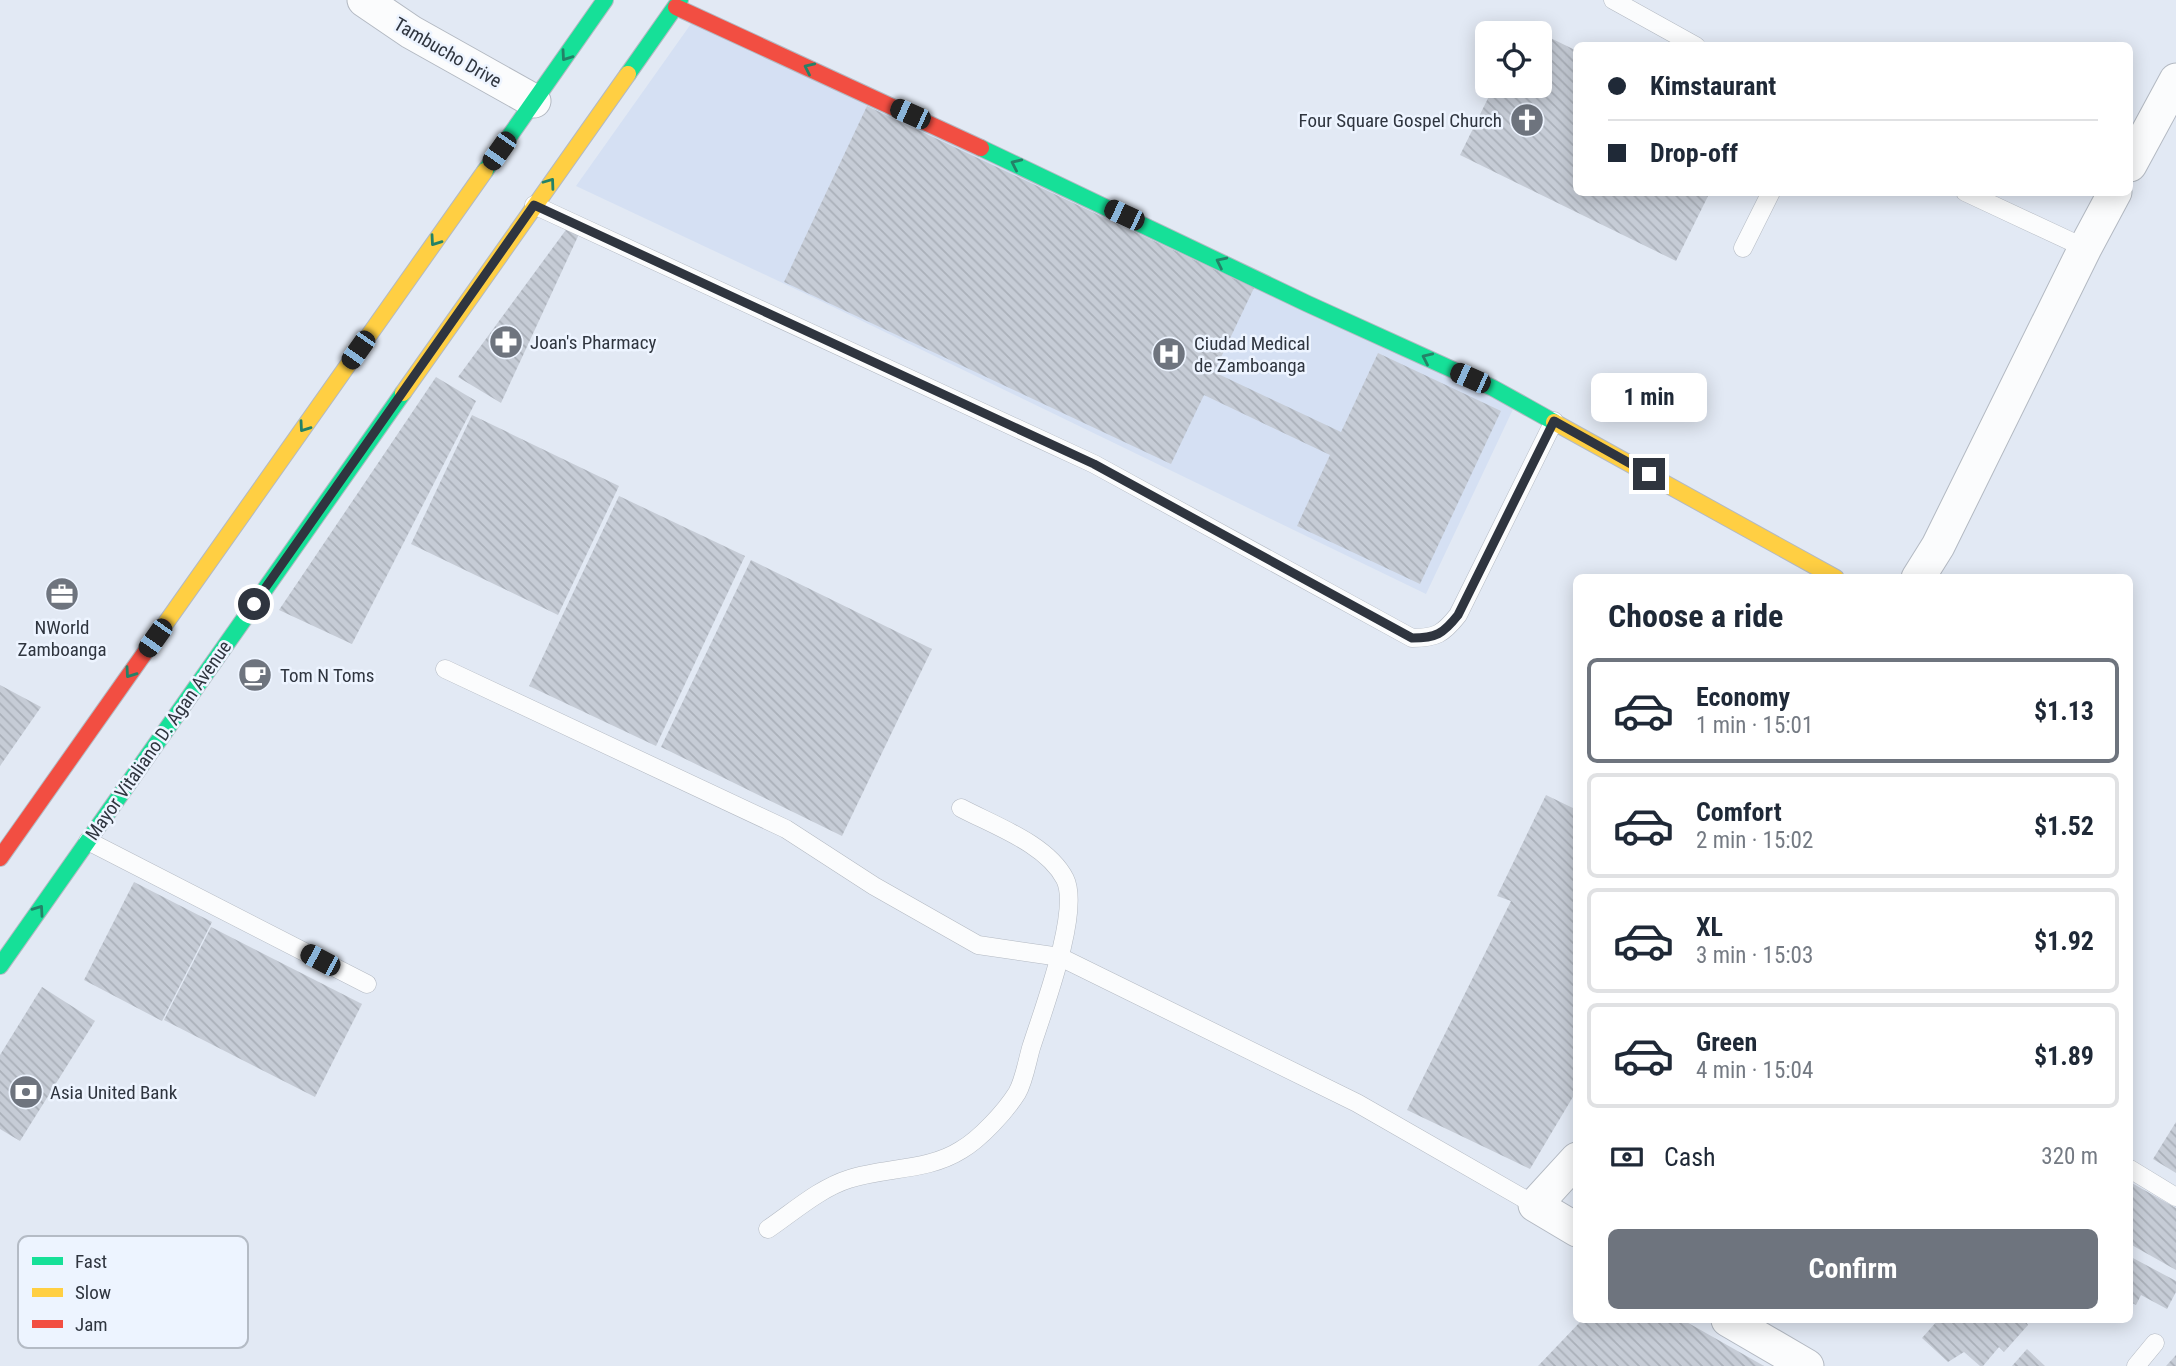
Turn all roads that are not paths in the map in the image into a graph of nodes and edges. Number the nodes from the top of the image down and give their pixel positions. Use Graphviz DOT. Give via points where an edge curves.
graph roads {
  1 [pos="364,0"];
  2 [pos="606,0"];
  3 [pos="1613,0"];
  4 [pos="678,3"];
  5 [pos="1689,42"];
  6 [pos="2176,80"];
  7 [pos="534,101"];
  8 [pos="2133,159"];
  9 [pos="1768,196"];
  10 [pos="1974,196"];
  11 [pos="2113,196"];
  12 [pos="534,205"];
  13 [pos="1743,248"];
  14 [pos="2085,248"];
  15 [pos="1554,421"];
  16 [pos="1829,574"];
  17 [pos="1920,574"];
  18 [pos="445,669"];
  19 [pos="961,808"];
  20 [pos="88,841"];
  21 [pos="0,859"];
  22 [pos="1060,957"];
  23 [pos="0,966"];
  24 [pos="366,984"];
  25 [pos="1573,1163"];
  26 [pos="2133,1171"];
  27 [pos="2176,1197"];
  28 [pos="1535,1205"];
  29 [pos="1573,1228"];
  30 [pos="768,1229"];
  31 [pos="1733,1323"];
  32 [pos="2155,1343"];
  33 [pos="1807,1366"];
  34 [pos="2136,1366"];
  1 -- 7 [label="street, Tambucho Drive" via="411,32"];
  2 -- 7 [label="main road, one-way"];
  3 -- 5 [label="lane"];
  12 -- 4 [label="main road, Mayor Vitaliano D. Agan Avenue, one-way" via="561,159"];
  15 -- 4 [label="main road, one-way" via="1493,388"];
  6 -- 8 [label="street"];
  7 -- 21 [label="main road, one-way" via="519,132 51,796"];
  9 -- 13 [label="lane"];
  10 -- 14 [label="lane"];
  11 -- 14 [label="street"];
  12 -- 15 [label="lane" via="1094,464 1412,638 1430,638 1446,630 1458,615"];
  12 -- 20 [label="main road, Mayor Vitaliano D. Agan Avenue" via="93,822"];
  14 -- 17 [label="street"];
  15 -- 16 [label="main road"];
  18 -- 22 [label="lane" via="786,829 978,946"];
  19 -- 22 [label="lane" via="1039,849 1055,864 1066,881 1069,904"];
  23 -- 20 [label="main road, Mayor Vitaliano D. Agan Avenue, one-way"];
  20 -- 24 [label="lane"];
  22 -- 28 [label="lane" via="1357,1103"];
  22 -- 30 [label="lane" via="1017,1092 984,1131 961,1150 933,1163 846,1180"];
  25 -- 28 [label="street"];
  26 -- 27 [label="lane"];
  28 -- 29 [label="street"];
  31 -- 33 [label="street"];
  32 -- 34 [label="lane"];
}
